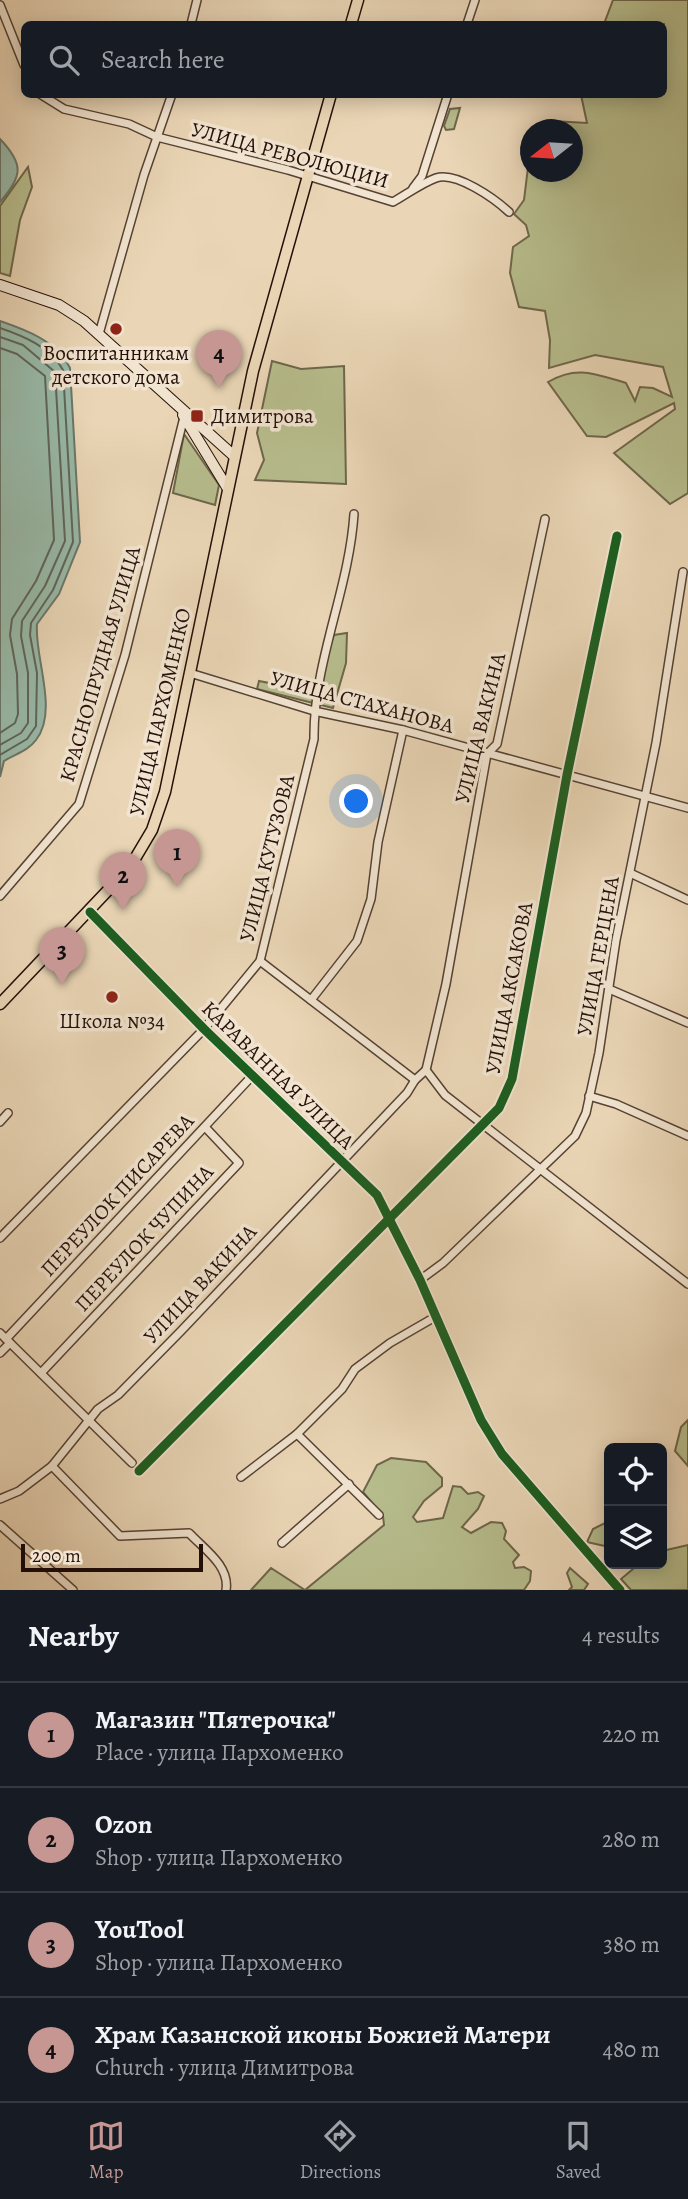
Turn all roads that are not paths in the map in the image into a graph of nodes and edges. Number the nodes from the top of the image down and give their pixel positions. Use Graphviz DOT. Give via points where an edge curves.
graph roads {
  1 [pos="197,0"];
  2 [pos="358,0"];
  3 [pos="475,0"];
  4 [pos="0,5"];
  5 [pos="192,21"];
  6 [pos="352,21"];
  7 [pos="468,21"];
  8 [pos="21,58"];
  9 [pos="47,98"];
  10 [pos="171,98"];
  11 [pos="330,98"];
  12 [pos="447,98"];
  13 [pos="157,138"];
  14 [pos="308,176"];
  15 [pos="411,192"];
  16 [pos="509,212"];
  17 [pos="0,285"];
  18 [pos="99,334"];
  19 [pos="177,405"];
  20 [pos="184,417"];
  21 [pos="234,456"];
  22 [pos="228,489"];
  23 [pos="354,514"];
  24 [pos="545,519"];
  25 [pos="617,536"];
  26 [pos="683,572"];
  27 [pos="190,673"];
  28 [pos="314,711"];
  29 [pos="403,730"];
  30 [pos="487,754"];
  31 [pos="567,775"];
  32 [pos="646,796"];
  33 [pos="688,808"];
  34 [pos="630,873"];
  35 [pos="0,896"];
  36 [pos="688,900"];
  37 [pos="90,912"];
  38 [pos="260,961"];
  39 [pos="609,989"];
  40 [pos="312,1000"];
  41 [pos="0,1004"];
  42 [pos="688,1023"];
  43 [pos="204,1029"];
  44 [pos="426,1070"];
  45 [pos="253,1075"];
  46 [pos="415,1080"];
  47 [pos="589,1097"];
  48 [pos="8,1113"];
  49 [pos="0,1122"];
  50 [pos="482,1124"];
  51 [pos="205,1127"];
  52 [pos="688,1136"];
  53 [pos="340,1160"];
  54 [pos="541,1169"];
  55 [pos="391,1218"];
  56 [pos="0,1238"];
  57 [pos="420,1280"];
  58 [pos="688,1284"];
  59 [pos="435,1317"];
  60 [pos="5,1338"];
  61 [pos="0,1353"];
  62 [pos="41,1373"];
  63 [pos="90,1421"];
  64 [pos="297,1434"];
  65 [pos="132,1463"];
  66 [pos="52,1466"];
  67 [pos="139,1471"];
  68 [pos="241,1477"];
  69 [pos="349,1484"];
  70 [pos="0,1499"];
  71 [pos="379,1515"];
  72 [pos="0,1525"];
  73 [pos="282,1543"];
  74 [pos="73,1590"];
  75 [pos="226,1590"];
  76 [pos="620,1590"];
  1 -- 5 [label="street"];
  2 -- 6 [label="main road"];
  3 -- 7 [label="street"];
  4 -- 8 [label="street"];
  9 -- 13 [label="street, УЛИЦА РЕВОЛЮЦИИ" via="64,108 129,124"];
  10 -- 13 [label="street"];
  11 -- 14 [label="main road, УЛИЦА ПАРХОМЕНКО"];
  12 -- 15 [label="street" via="422,176"];
  13 -- 14 [label="street, УЛИЦА РЕВОЛЮЦИИ"];
  13 -- 18 [label="street"];
  14 -- 15 [label="street, УЛИЦА РЕВОЛЮЦИИ" via="393,202"];
  14 -- 21 [label="main road, УЛИЦА ПАРХОМЕНКО"];
  15 -- 16 [label="street, УЛИЦА РЕВОЛЮЦИИ" via="448,176 494,198"];
  17 -- 18 [label="street" via="59,305"];
  18 -- 19 [label="street"];
  19 -- 20 [label="street"];
  19 -- 21 [label="street"];
  20 -- 22 [label="street"];
  20 -- 35 [label="street, КРАСНОПРУДНАЯ УЛИЦА" via="125,655 79,804"];
  21 -- 22 [label="main road, УЛИЦА ПАРХОМЕНКО"];
  22 -- 27 [label="main road, УЛИЦА ПАРХОМЕНКО"];
  23 -- 28 [label="street, УЛИЦА КУТУЗОВА" via="352,548"];
  24 -- 30 [label="street, УЛИЦА ВАКИНА" via="497,744"];
  25 -- 31 [label="street, УЛИЦА АКСАКОВА"];
  26 -- 32 [label="street, УЛИЦА ГЕРЦЕНА"];
  27 -- 28 [label="street, УЛИЦА СТАХАНОВА"];
  27 -- 37 [label="main road, УЛИЦА ПАРХОМЕНКО" via="165,792 152,830 130,867"];
  28 -- 29 [label="street, УЛИЦА СТАХАНОВА"];
  28 -- 38 [label="street, УЛИЦА КУТУЗОВА" via="314,739"];
  29 -- 30 [label="street, УЛИЦА СТАХАНОВА"];
  29 -- 40 [label="street" via="378,842 371,899 357,941"];
  30 -- 31 [label="street, УЛИЦА СТАХАНОВА"];
  30 -- 44 [label="street, УЛИЦА ВАКИНА"];
  31 -- 32 [label="street, УЛИЦА СТАХАНОВА"];
  31 -- 50 [label="street, УЛИЦА АКСАКОВА" via="512,1079 499,1108"];
  32 -- 33 [label="street, УЛИЦА СТАХАНОВА"];
  32 -- 34 [label="street, УЛИЦА ГЕРЦЕНА"];
  34 -- 36 [label="street"];
  34 -- 39 [label="street, УЛИЦА ГЕРЦЕНА"];
  37 -- 41 [label="main road, УЛИЦА ПАРХОМЕНКО"];
  37 -- 43 [label="street, КАРАВАННАЯ УЛИЦА"];
  38 -- 40 [label="street"];
  38 -- 43 [label="street, УЛИЦА КУТУЗОВА"];
  39 -- 42 [label="street"];
  39 -- 47 [label="street, УЛИЦА ГЕРЦЕНА"];
  40 -- 46 [label="street"];
  43 -- 45 [label="street, КАРАВАННАЯ УЛИЦА"];
  43 -- 56 [label="street, УЛИЦА КУТУЗОВА"];
  44 -- 46 [label="street, УЛИЦА ВАКИНА"];
  44 -- 50 [label="street" via="445,1095"];
  45 -- 51 [label="street, ПЕРЕУЛОК ПИСАРЕВА"];
  45 -- 53 [label="street, КАРАВАННАЯ УЛИЦА"];
  46 -- 53 [label="street, УЛИЦА ВАКИНА"];
  47 -- 52 [label="street"];
  47 -- 54 [label="street, УЛИЦА ГЕРЦЕНА" via="575,1136"];
  48 -- 49 [label="street"];
  50 -- 54 [label="street"];
  50 -- 55 [label="street, УЛИЦА АКСАКОВА"];
  51 -- 60 [label="street, ПЕРЕУЛОК ПИСАРЕВА"];
  51 -- 62 [label="street, ПЕРЕУЛОК ЧУПИНА" via="239,1163"];
  53 -- 55 [label="street, КАРАВАННАЯ УЛИЦА" via="377,1195"];
  53 -- 63 [label="street, УЛИЦА ВАКИНА"];
  54 -- 57 [label="street, УЛИЦА ГЕРЦЕНА"];
  54 -- 58 [label="street"];
  55 -- 57 [label="street, КАРАВАННАЯ УЛИЦА"];
  55 -- 67 [label="street, УЛИЦА АКСАКОВА"];
  57 -- 59 [label="street, КАРАВАННАЯ УЛИЦА"];
  59 -- 64 [label="street" via="355,1369 342,1389"];
  59 -- 76 [label="street, КАРАВАННАЯ УЛИЦА" via="476,1410 502,1454"];
  60 -- 61 [label="street, ПЕРЕУЛОК ПИСАРЕВА"];
  60 -- 62 [label="street"];
  62 -- 63 [label="street"];
  63 -- 65 [label="street"];
  63 -- 66 [label="street, УЛИЦА ВАКИНА"];
  64 -- 68 [label="street"];
  64 -- 69 [label="street"];
  66 -- 70 [label="street, УЛИЦА ВАКИНА"];
  66 -- 75 [label="street" via="120,1536 189,1533 221,1566 228,1581"];
  69 -- 71 [label="street"];
  69 -- 73 [label="street"];
  72 -- 74 [label="street"];
}
